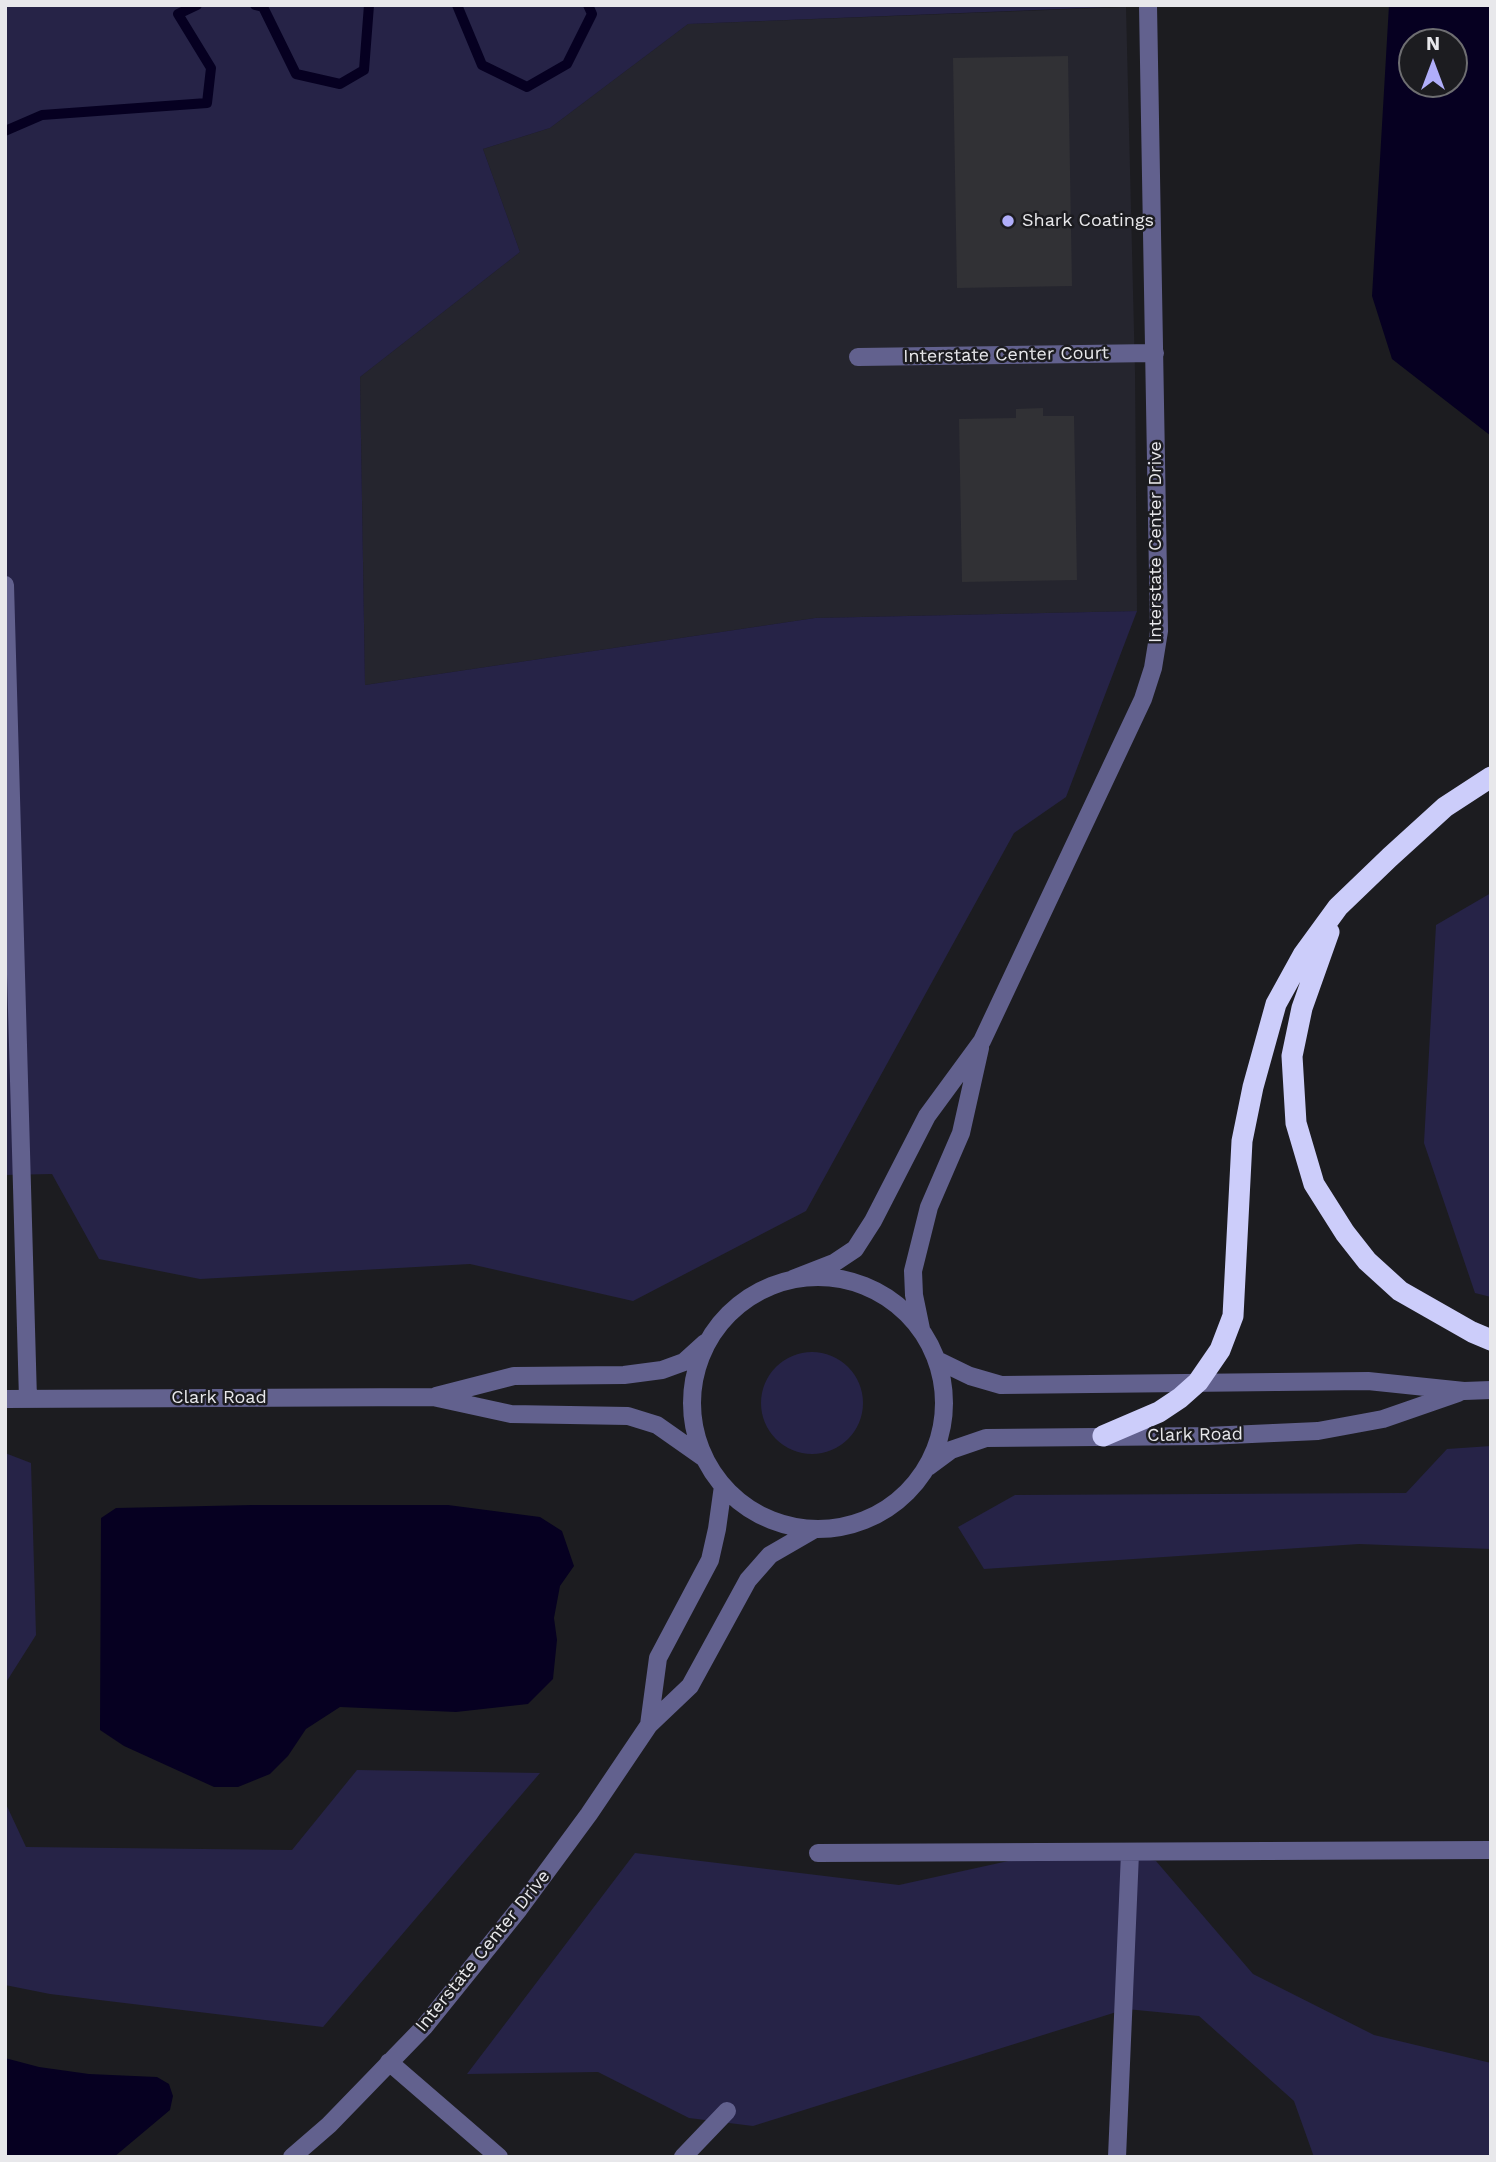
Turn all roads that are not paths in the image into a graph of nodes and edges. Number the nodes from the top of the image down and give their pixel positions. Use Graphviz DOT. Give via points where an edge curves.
graph roads {
  1 [pos="1148,5"];
  2 [pos="1155,353"];
  3 [pos="858,358"];
  4 [pos="5,585"];
  5 [pos="1491,777"];
  6 [pos="1338,907"];
  7 [pos="982,1041"];
  8 [pos="793,1279"];
  9 [pos="921,1329"];
  10 [pos="1491,1340"];
  11 [pos="708,1341"];
  12 [pos="937,1360"];
  13 [pos="1198,1382"];
  14 [pos="1491,1390"];
  15 [pos="1464,1391"];
  16 [pos="433,1397"];
  17 [pos="5,1399"];
  18 [pos="28,1399"];
  19 [pos="1103,1436"];
  20 [pos="704,1458"];
  21 [pos="928,1467"];
  22 [pos="723,1486"];
  23 [pos="815,1529"];
  24 [pos="649,1725"];
  25 [pos="1491,1850"];
  26 [pos="818,1853"];
  27 [pos="1130,1853"];
  28 [pos="389,2062"];
  29 [pos="727,2111"];
  30 [pos="292,2157"];
  31 [pos="499,2157"];
  32 [pos="683,2157"];
  33 [pos="1117,2157"];
  1 -- 2 [label="street, Interstate Center Drive"];
  2 -- 3 [label="street, Interstate Center Court"];
  2 -- 7 [label="street, Interstate Center Drive" via="1159,631 1153,668 1143,699"];
  4 -- 18 [label="street"];
  5 -- 6 [label="highway" via="1445,807"];
  6 -- 10 [label="highway" via="1302,1008 1292,1056 1296,1123 1314,1184 1367,1261 1400,1291"];
  6 -- 13 [label="highway" via="1303,955 1276,1004 1242,1141 1233,1316 1220,1350"];
  7 -- 8 [label="street, Interstate Center Drive" via="927,1116 855,1248 834,1263"];
  7 -- 9 [label="street, Interstate Center Drive" via="961,1133 929,1207 913,1271"];
  8 -- 9 [label="street" via="829,1277 864,1285 896,1303"];
  8 -- 11 [label="street" via="759,1291 730,1313"];
  9 -- 12 [label="street"];
  11 -- 16 [label="street, Clark Road" via="684,1362 662,1370 514,1376"];
  11 -- 20 [label="street" via="694,1379 692,1419"];
  12 -- 13 [label="street, Clark Road" via="1001,1385"];
  12 -- 21 [label="street" via="945,1397 942,1433"];
  13 -- 15 [label="street, Clark Road" via="1368,1381"];
  13 -- 19 [label="highway" via="1159,1412"];
  14 -- 15 [label="street, Clark Road"];
  15 -- 19 [label="street, Clark Road" via="1383,1419 1318,1431"];
  16 -- 18 [label="street, Clark Road"];
  16 -- 20 [label="street, Clark Road" via="511,1415 628,1416 657,1424"];
  17 -- 18 [label="street, Clark Road"];
  19 -- 21 [label="street, Clark Road" via="986,1438 951,1450"];
  20 -- 22 [label="street"];
  21 -- 23 [label="street" via="906,1493 880,1513 849,1525"];
  22 -- 23 [label="street" via="749,1509 781,1523"];
  22 -- 24 [label="street, Interstate Center Drive" via="710,1560 658,1658"];
  23 -- 24 [label="street, Interstate Center Drive" via="770,1555 748,1580 690,1686"];
  24 -- 28 [label="street, Interstate Center Drive" via="519,1909"];
  25 -- 27 [label="street"];
  26 -- 27 [label="street"];
  27 -- 33 [label="street"];
  28 -- 30 [label="street, Interstate Center Drive"];
  28 -- 31 [label="street"];
  29 -- 32 [label="street"];
}
